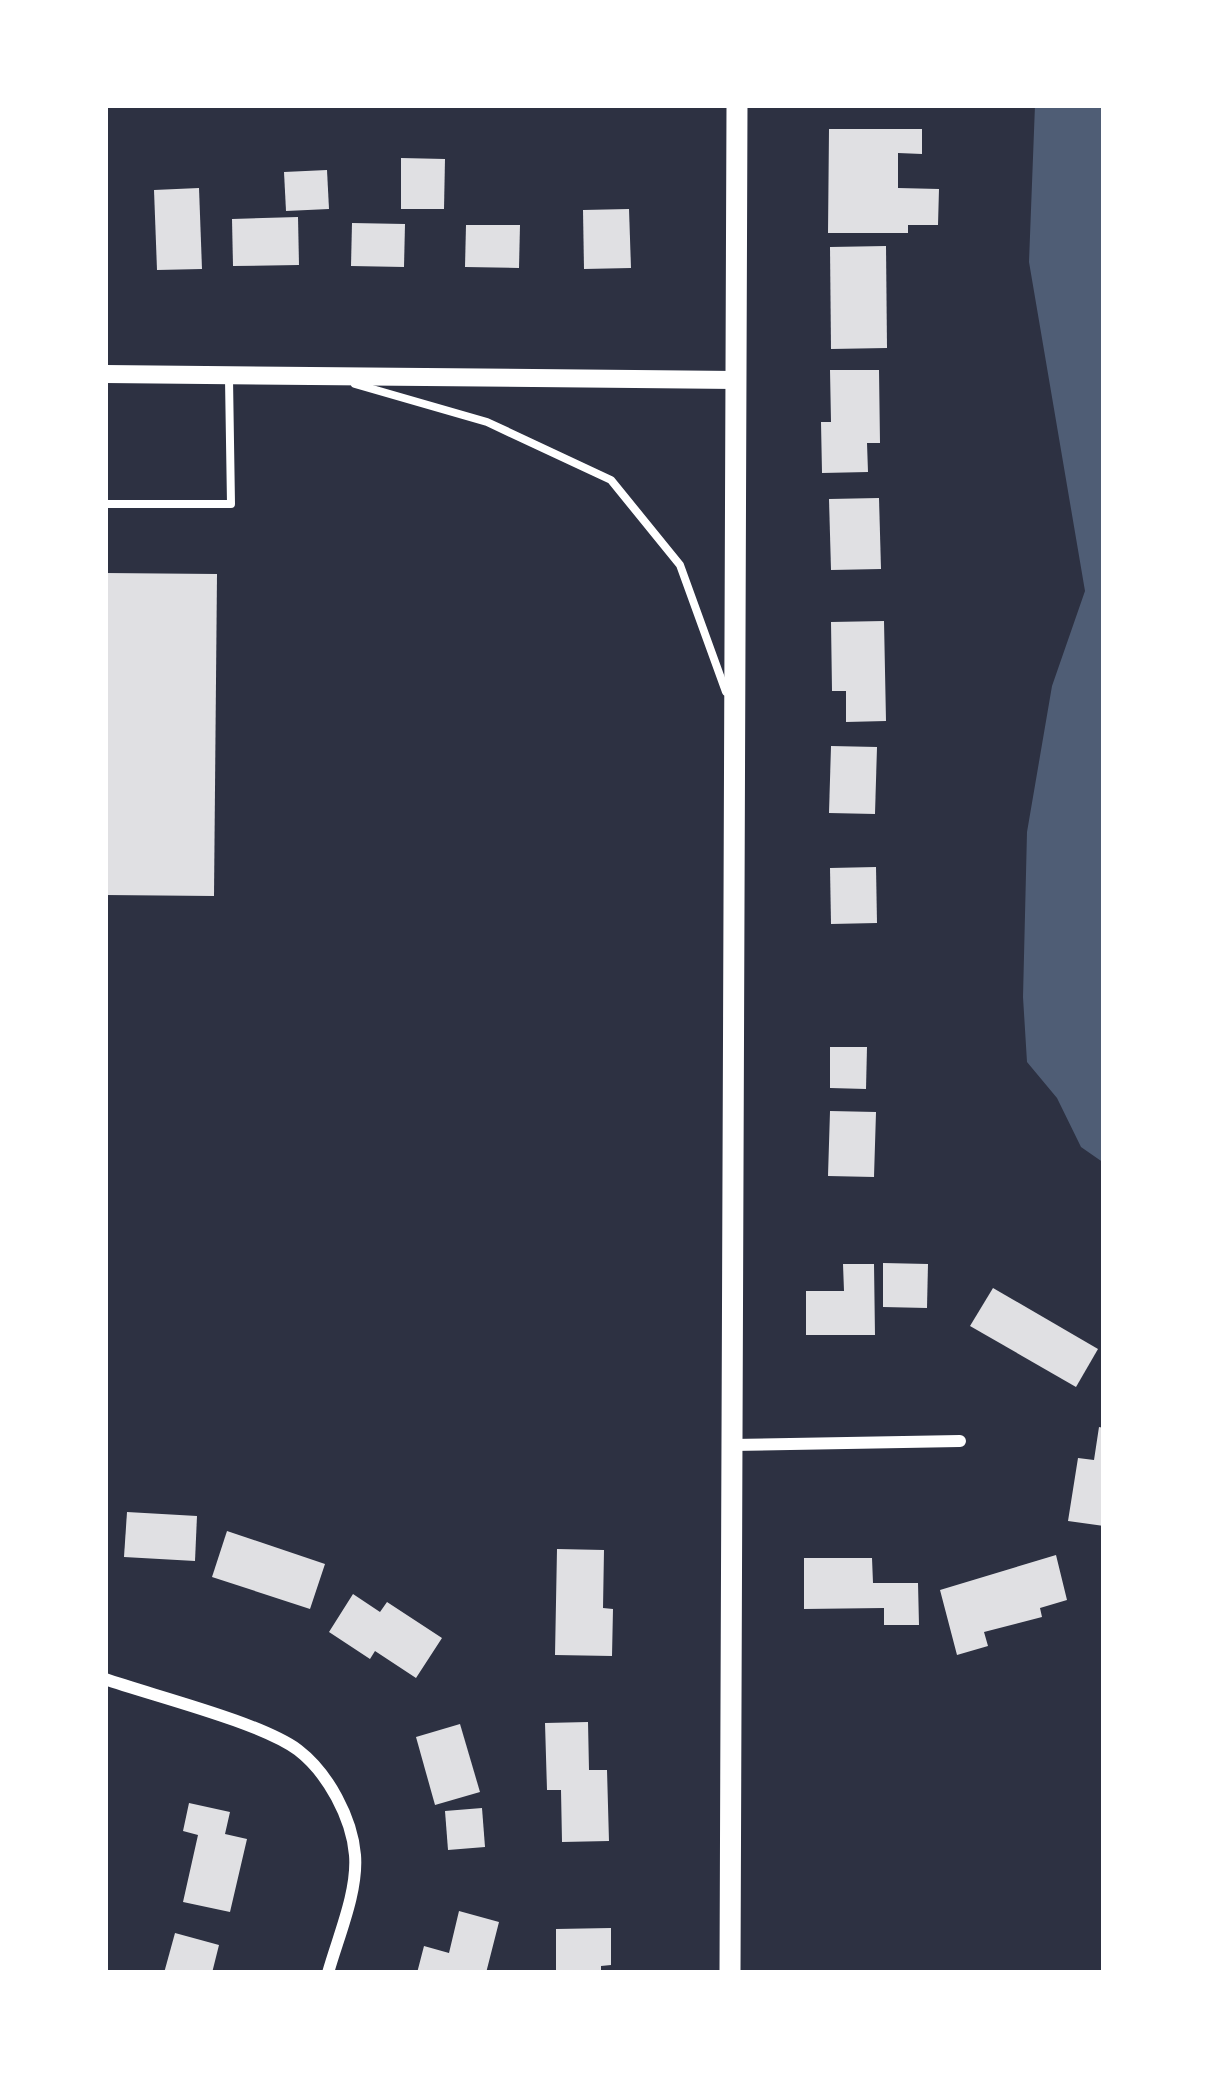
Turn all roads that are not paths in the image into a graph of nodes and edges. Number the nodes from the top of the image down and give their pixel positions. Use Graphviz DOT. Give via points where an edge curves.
graph roads {
  1 [pos="736,105"];
  2 [pos="105,374"];
  3 [pos="229,375"];
  4 [pos="331,376"];
  5 [pos="736,380"];
  6 [pos="105,504"];
  7 [pos="734,714"];
  8 [pos="960,1441"];
  9 [pos="732,1445"];
  10 [pos="105,1679"];
  11 [pos="328,1973"];
  12 [pos="730,1973"];
  1 -- 5 [label="main road"];
  2 -- 3 [label="street"];
  3 -- 4 [label="street"];
  3 -- 6 [label="lane" via="231,504"];
  4 -- 5 [label="street"];
  4 -- 7 [label="lane" via="487,422 611,480 680,566"];
  5 -- 7 [label="main road"];
  7 -- 9 [label="main road"];
  8 -- 9 [label="street"];
  9 -- 12 [label="main road"];
  10 -- 11 [label="street" via="298,1750 325,1780 346,1816 356,1857"];
}
